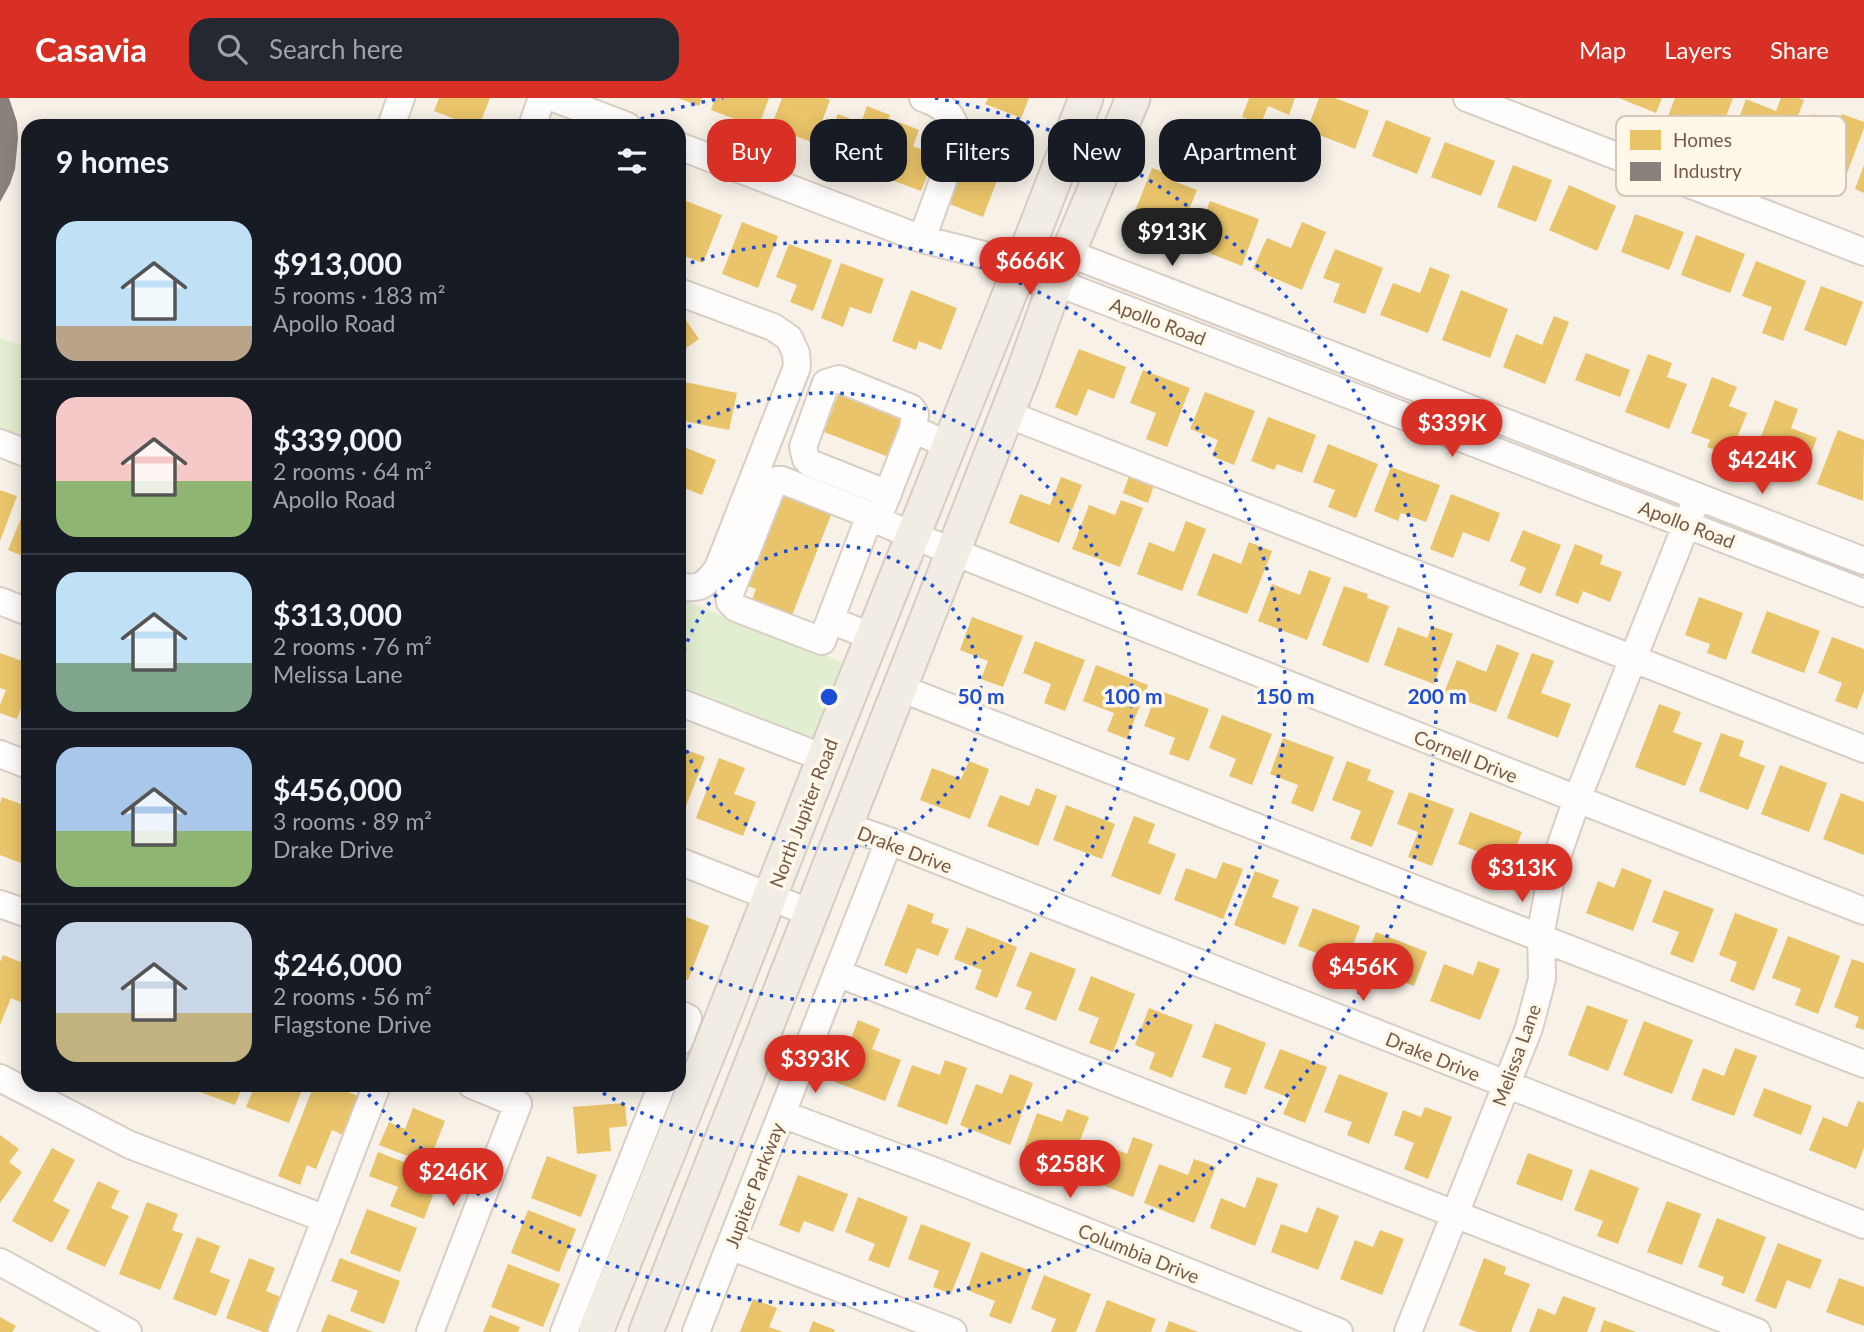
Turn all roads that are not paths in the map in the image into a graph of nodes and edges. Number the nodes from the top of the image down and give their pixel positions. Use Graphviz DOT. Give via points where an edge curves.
graph roads {
  1 [pos="401,98"];
  2 [pos="542,98"];
  3 [pos="554,98"];
  4 [pos="923,98"];
  5 [pos="1086,98"];
  6 [pos="1133,98"];
  7 [pos="1467,98"];
  8 [pos="394,119"];
  9 [pos="534,119"];
  10 [pos="609,119"];
  11 [pos="686,149"];
  12 [pos="1616,156"];
  13 [pos="1720,196"];
  14 [pos="922,239"];
  15 [pos="1864,252"];
  16 [pos="1020,268"];
  17 [pos="1062,268"];
  18 [pos="686,295"];
  19 [pos="1007,414"];
  20 [pos="913,429"];
  21 [pos="0,443"];
  22 [pos="950,446"];
  23 [pos="21,451"];
  24 [pos="888,494"];
  25 [pos="1697,497"];
  26 [pos="874,517"];
  27 [pos="1687,524"];
  28 [pos="914,536"];
  29 [pos="953,552"];
  30 [pos="1864,561"];
  31 [pos="686,588"];
  32 [pos="1864,593"];
  33 [pos="0,601"];
  34 [pos="21,609"];
  35 [pos="830,620"];
  36 [pos="873,637"];
  37 [pos="1633,659"];
  38 [pos="900,688"];
  39 [pos="686,705"];
  40 [pos="844,708"];
  41 [pos="1864,749"];
  42 [pos="0,754"];
  43 [pos="824,758"];
  44 [pos="21,762"];
  45 [pos="1577,800"];
  46 [pos="846,826"];
  47 [pos="889,841"];
  48 [pos="686,864"];
  49 [pos="771,897"];
  50 [pos="0,904"];
  51 [pos="1864,911"];
  52 [pos="21,912"];
  53 [pos="811,913"];
  54 [pos="1541,939"];
  55 [pos="837,973"];
  56 [pos="691,1025"];
  57 [pos="1864,1064"];
  58 [pos="0,1078"];
  59 [pos="1506,1085"];
  60 [pos="21,1089"];
  61 [pos="27,1092"];
  62 [pos="374,1092"];
  63 [pos="489,1092"];
  64 [pos="659,1092"];
  65 [pos="670,1092"];
  66 [pos="782,1114"];
  67 [pos="1455,1214"];
  68 [pos="326,1219"];
  69 [pos="1864,1225"];
  70 [pos="730,1246"];
  71 [pos="0,1262"];
  72 [pos="128,1332"];
  73 [pos="282,1332"];
  74 [pos="430,1332"];
  75 [pos="564,1332"];
  76 [pos="596,1332"];
  77 [pos="646,1332"];
  78 [pos="696,1332"];
  79 [pos="953,1332"];
  80 [pos="1339,1332"];
  81 [pos="1408,1332"];
  82 [pos="1757,1332"];
  1 -- 8 [label="street"];
  2 -- 9 [label="street"];
  3 -- 10 [label="street"];
  4 -- 14 [label="street" via="940,104 955,124 958,139"];
  5 -- 16 [label="main road, North Jupiter Road"];
  6 -- 17 [label="main road"];
  7 -- 12 [label="street"];
  11 -- 14 [label="street"];
  13 -- 15 [label="street"];
  14 -- 16 [label="street"];
  16 -- 17 [label="street"];
  16 -- 22 [label="main road, North Jupiter Road"];
  17 -- 19 [label="main road"];
  17 -- 25 [label="street, Apollo Road"];
  17 -- 27 [label="street, Apollo Road"];
  18 -- 31 [label="street" via="773,327 789,338 797,368 718,568 708,582"];
  19 -- 29 [label="main road"];
  19 -- 37 [label="street"];
  20 -- 22 [label="street"];
  20 -- 24 [label="street"];
  20 -- 24 [label="street" via="911,408 839,379 826,383 803,447 806,459"];
  21 -- 23 [label="street"];
  22 -- 28 [label="main road, North Jupiter Road"];
  24 -- 26 [label="street"];
  25 -- 27 [label="street, Melissa Lane"];
  25 -- 30 [label="street, Apollo Road"];
  26 -- 28 [label="street, Cornell Drive"];
  26 -- 35 [label="street"];
  26 -- 35 [label="street, Cornell Drive" via="782,480 773,484 730,602 822,641"];
  27 -- 32 [label="street, Apollo Road"];
  27 -- 37 [label="street, Melissa Lane"];
  28 -- 29 [label="street, Cornell Drive"];
  28 -- 36 [label="main road, North Jupiter Road"];
  29 -- 38 [label="main road"];
  29 -- 45 [label="street, Cornell Drive"];
  33 -- 34 [label="street"];
  35 -- 36 [label="street"];
  36 -- 40 [label="main road, North Jupiter Road"];
  37 -- 41 [label="street"];
  37 -- 45 [label="street, Melissa Lane"];
  38 -- 46 [label="main road"];
  38 -- 54 [label="street"];
  39 -- 43 [label="street"];
  40 -- 43 [label="main road, North Jupiter Road"];
  40 -- 46 [label="main road" via="849,752 838,807"];
  42 -- 44 [label="street"];
  43 -- 49 [label="main road, North Jupiter Road"];
  45 -- 51 [label="street, Cornell Drive"];
  45 -- 54 [label="street, Melissa Lane" via="1553,868"];
  46 -- 47 [label="street, Drake Drive"];
  46 -- 53 [label="main road"];
  47 -- 55 [label="street, Jupiter Parkway"];
  47 -- 59 [label="street, Drake Drive"];
  48 -- 49 [label="street"];
  49 -- 53 [label="street"];
  49 -- 56 [label="main road, North Jupiter Road"];
  50 -- 52 [label="street"];
  53 -- 77 [label="main road"];
  54 -- 57 [label="street"];
  54 -- 59 [label="street, Melissa Lane" via="1542,979"];
  55 -- 66 [label="street, Jupiter Parkway"];
  55 -- 67 [label="street"];
  58 -- 60 [label="street"];
  59 -- 67 [label="street, Melissa Lane"];
  59 -- 69 [label="street, Drake Drive"];
  61 -- 68 [label="street" via="130,1145"];
  62 -- 68 [label="street"];
  63 -- 74 [label="street" via="518,1104"];
  64 -- 75 [label="street"];
  65 -- 76 [label="main road, North Jupiter Road"];
  66 -- 70 [label="street, Jupiter Parkway"];
  66 -- 80 [label="street, Columbia Drive"];
  67 -- 81 [label="street, Melissa Lane"];
  67 -- 82 [label="street"];
  68 -- 73 [label="street"];
  70 -- 78 [label="street, Jupiter Parkway"];
  70 -- 79 [label="street"];
  71 -- 72 [label="street"];
}
